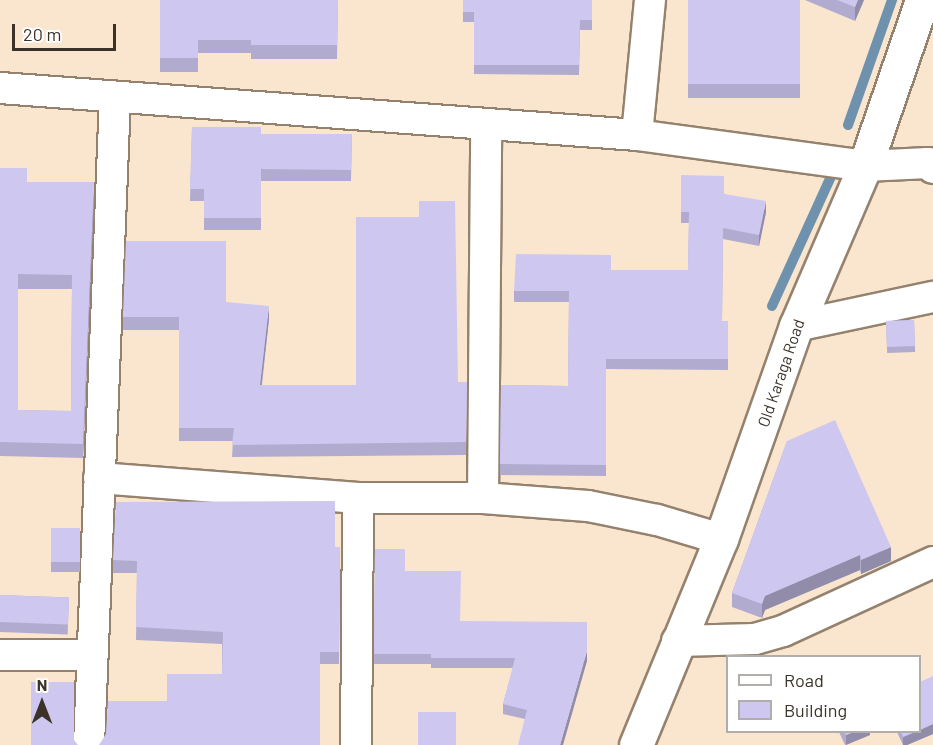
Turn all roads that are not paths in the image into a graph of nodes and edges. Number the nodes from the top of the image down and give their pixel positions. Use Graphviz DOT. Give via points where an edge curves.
graph roads {
  1 [pos="650,0"];
  2 [pos="922,0"];
  3 [pos="0,88"];
  4 [pos="115,97"];
  5 [pos="486,126"];
  6 [pos="637,135"];
  7 [pos="865,166"];
  8 [pos="933,168"];
  9 [pos="933,297"];
  10 [pos="796,326"];
  11 [pos="99,478"];
  12 [pos="358,498"];
  13 [pos="483,498"];
  14 [pos="721,539"];
  15 [pos="933,562"];
  16 [pos="677,641"];
  17 [pos="0,655"];
  18 [pos="91,655"];
  19 [pos="89,745"];
  20 [pos="356,745"];
  21 [pos="636,745"];
  1 -- 6 [label="street"];
  2 -- 7 [label="street, Old Karaga Road"];
  3 -- 4 [label="street"];
  4 -- 5 [label="street"];
  4 -- 11 [label="street"];
  5 -- 6 [label="street"];
  5 -- 13 [label="street"];
  6 -- 7 [label="street"];
  7 -- 8 [label="street" via="928,164"];
  7 -- 10 [label="street, Old Karaga Road"];
  9 -- 10 [label="street"];
  10 -- 14 [label="street, Old Karaga Road"];
  11 -- 12 [label="street"];
  11 -- 18 [label="street"];
  12 -- 13 [label="street"];
  12 -- 20 [label="street"];
  13 -- 14 [label="street" via="588,506 657,520"];
  14 -- 16 [label="street, Old Karaga Road"];
  15 -- 16 [label="street" via="783,631 755,639"];
  16 -- 21 [label="street, Old Karaga Road"];
  17 -- 18 [label="street"];
  18 -- 19 [label="street"];
}
